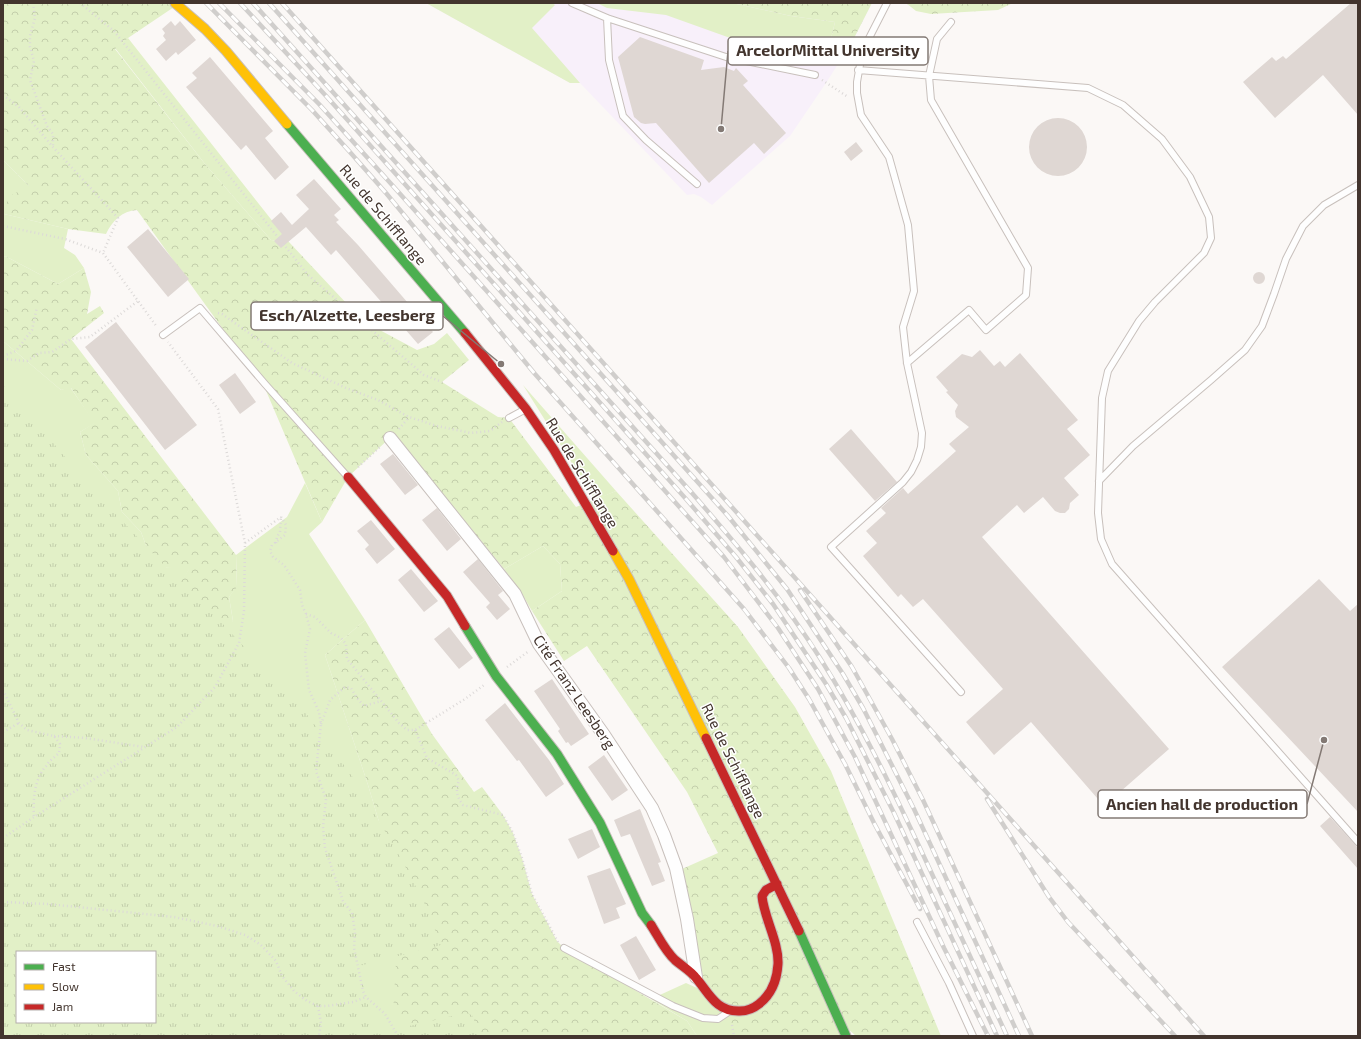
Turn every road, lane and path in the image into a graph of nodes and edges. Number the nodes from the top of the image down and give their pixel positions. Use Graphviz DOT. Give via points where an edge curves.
graph roads {
  1 [pos="33,3"];
  2 [pos="80,3"];
  3 [pos="174,3"];
  4 [pos="572,3"];
  5 [pos="887,3"];
  6 [pos="607,18"];
  7 [pos="952,22"];
  8 [pos="858,70"];
  9 [pos="815,74"];
  10 [pos="929,76"];
  11 [pos="3,95"];
  12 [pos="858,104"];
  13 [pos="53,147"];
  14 [pos="697,184"];
  15 [pos="1358,185"];
  16 [pos="3,226"];
  17 [pos="103,253"];
  18 [pos="138,301"];
  19 [pos="37,307"];
  20 [pos="200,308"];
  21 [pos="163,335"];
  22 [pos="3,357"];
  23 [pos="907,363"];
  24 [pos="442,382"];
  25 [pos="526,409"];
  26 [pos="509,418"];
  27 [pos="390,438"];
  28 [pos="348,477"];
  29 [pos="1099,482"];
  30 [pos="281,517"];
  31 [pos="245,543"];
  32 [pos="276,543"];
  33 [pos="306,614"];
  34 [pos="539,644"];
  35 [pos="513,662"];
  36 [pos="3,690"];
  37 [pos="475,692"];
  38 [pos="961,692"];
  39 [pos="381,701"];
  40 [pos="19,723"];
  41 [pos="321,724"];
  42 [pos="415,730"];
  43 [pos="3,732"];
  44 [pos="54,736"];
  45 [pos="144,747"];
  46 [pos="34,816"];
  47 [pos="3,838"];
  48 [pos="1358,842"];
  49 [pos="777,884"];
  50 [pos="3,902"];
  51 [pos="917,922"];
  52 [pos="564,948"];
  53 [pos="696,977"];
  54 [pos="366,997"];
  55 [pos="318,1006"];
  56 [pos="729,1011"];
  57 [pos="319,1036"];
  58 [pos="398,1036"];
  59 [pos="846,1036"];
  60 [pos="973,1036"];
  1 -- 13 [label="path" via="35,18 30,47 34,61 30,80 47,126 53,134"];
  2 -- 24 [label="path" via="114,31 308,275 424,375"];
  3 -- 25 [label="street, Rue de Schifflange" via="226,51"];
  4 -- 6 [label="lane"];
  5 -- 8 [label="lane" via="864,48"];
  6 -- 9 [label="lane" via="726,57"];
  6 -- 14 [label="lane" via="609,60 623,116 646,140"];
  7 -- 10 [label="lane" via="937,39"];
  8 -- 10 [label="lane"];
  8 -- 12 [label="lane"];
  9 -- 12 [label="path"];
  10 -- 23 [label="lane" via="931,100 1028,268 1026,296 986,330 969,310"];
  10 -- 29 [label="lane" via="1088,88 1123,105 1162,139 1190,177 1209,217 1211,238 1204,253 1138,321 1108,371 1102,398"];
  11 -- 13 [label="path" via="19,107"];
  12 -- 23 [label="lane" via="861,115 889,157 908,225 914,291 904,327"];
  13 -- 17 [label="path" via="118,218"];
  15 -- 29 [label="lane" via="1324,205 1303,226 1286,259 1262,326 1245,350 1133,446"];
  16 -- 17 [label="path" via="65,239"];
  17 -- 18 [label="path"];
  18 -- 21 [label="path"];
  18 -- 22 [label="path" via="90,337 71,339 52,352 39,353 27,361"];
  19 -- 22 [label="path" via="32,330 16,351"];
  20 -- 21 [label="lane"];
  20 -- 26 [label="path" via="222,314 292,363 378,400 409,417 471,433 490,431"];
  20 -- 28 [label="lane"];
  21 -- 31 [label="path" via="218,409"];
  23 -- 38 [label="lane" via="922,433 917,460 903,482 831,547"];
  25 -- 26 [label="lane"];
  25 -- 49 [label="street, Rue de Schifflange" via="558,457 629,579"];
  27 -- 34 [label="street, Cité Franz Leesberg" via="515,594"];
  28 -- 53 [label="street, Cité Franz Leesberg" via="447,596 496,676 557,754 600,823 642,913 674,960"];
  29 -- 48 [label="lane" via="1100,539 1112,564"];
  30 -- 31 [label="path"];
  30 -- 32 [label="path"];
  30 -- 32 [label="path" via="286,525 285,535"];
  31 -- 45 [label="path" via="244,610 239,643 215,687 177,727"];
  32 -- 33 [label="path" via="270,551 284,565 300,590"];
  33 -- 39 [label="path" via="315,616 341,638 346,644 347,659"];
  33 -- 41 [label="path" via="310,629 305,653 309,690 319,712"];
  34 -- 35 [label="path"];
  34 -- 53 [label="street, Cité Franz Leesberg" via="652,808 676,868"];
  36 -- 40 [label="path"];
  37 -- 42 [label="path"];
  39 -- 41 [label="path" via="364,706 351,688 345,687 330,700"];
  39 -- 42 [label="path" via="407,730"];
  40 -- 43 [label="path"];
  40 -- 44 [label="path" via="27,730"];
  41 -- 54 [label="path" via="316,771 326,798 323,827 325,848 343,902 352,913 354,948"];
  42 -- 52 [label="path" via="427,758 456,775 459,781 456,788 458,800 463,805 503,815 513,833 532,894 556,941"];
  44 -- 45 [label="path"];
  44 -- 46 [label="path" via="60,744 59,753 46,765 39,778 33,798"];
  45 -- 46 [label="path"];
  46 -- 47 [label="path"];
  49 -- 56 [label="street" via="766,890 762,896 778,963 775,984 766,999 754,1008"];
  49 -- 59 [label="street, Rue de Schifflange"];
  50 -- 55 [label="path" via="174,917 245,935 261,945 276,961 282,976 294,991"];
  51 -- 60 [label="lane"];
  52 -- 56 [label="lane" via="673,1006 697,1016 718,1019"];
  53 -- 56 [label="street, Cité Franz Leesberg" via="716,1003"];
  54 -- 55 [label="path" via="353,1002"];
  54 -- 58 [label="path" via="385,1014"];
  55 -- 57 [label="path" via="321,1023"];
}
